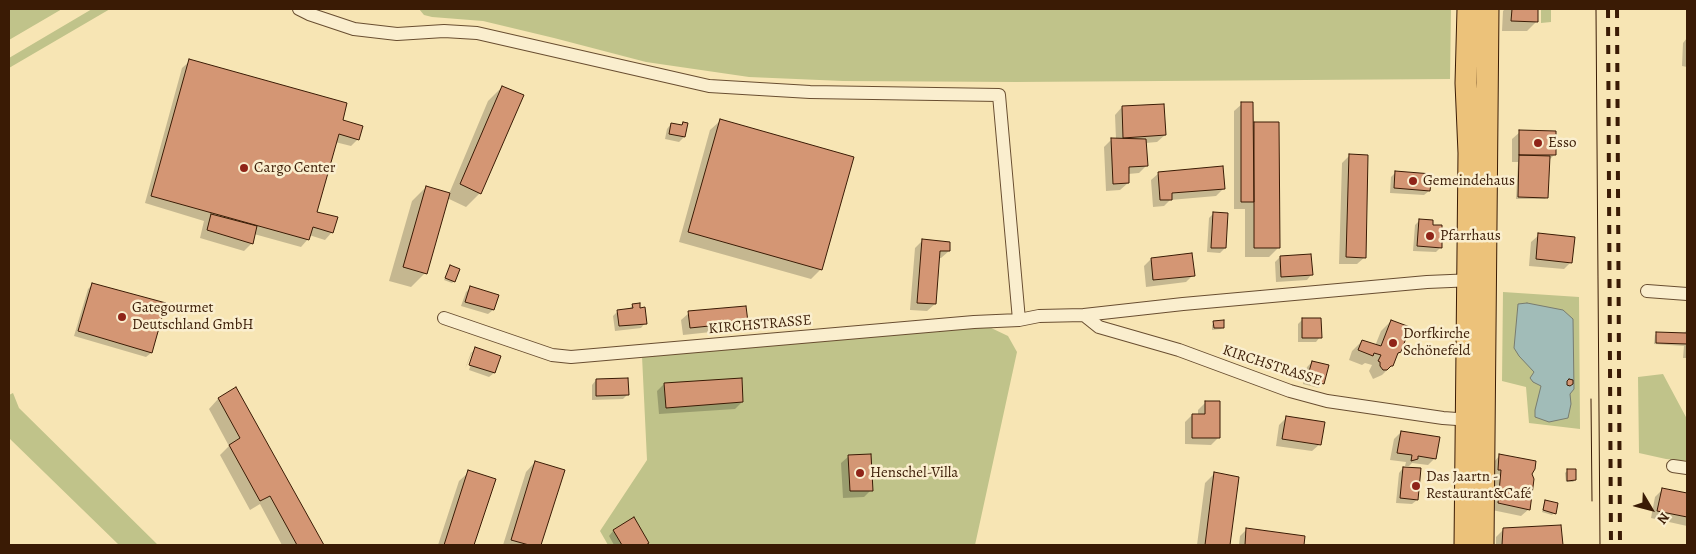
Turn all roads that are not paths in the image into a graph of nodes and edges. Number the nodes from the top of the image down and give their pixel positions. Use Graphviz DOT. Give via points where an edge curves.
graph roads {
  1 [pos="299,9"];
  2 [pos="1468,9"];
  3 [pos="1488,9"];
  4 [pos="1477,280"];
  5 [pos="1648,291"];
  6 [pos="1687,294"];
  7 [pos="1084,315"];
  8 [pos="444,318"];
  9 [pos="1019,320"];
  10 [pos="1476,412"];
  11 [pos="1673,466"];
  12 [pos="1687,468"];
  13 [pos="1465,545"];
  14 [pos="1483,545"];
  1 -- 9 [label="street" via="354,28 397,34 477,33 709,86 810,92 999,95"];
  2 -- 4 [label="main road" via="1466,83"];
  3 -- 4 [label="main road"];
  4 -- 7 [label="street, KIRCHSTRASSE"];
  4 -- 10 [label="main road"];
  5 -- 6 [label="street"];
  7 -- 9 [label="street, KIRCHSTRASSE"];
  7 -- 10 [label="street, KIRCHSTRASSE" via="1099,326 1179,350 1290,392 1327,401 1443,418 1457,419"];
  8 -- 9 [label="street, KIRCHSTRASSE" via="552,354 571,357"];
  10 -- 13 [label="main road"];
  10 -- 14 [label="main road" via="1484,436"];
  11 -- 12 [label="street"];
}
